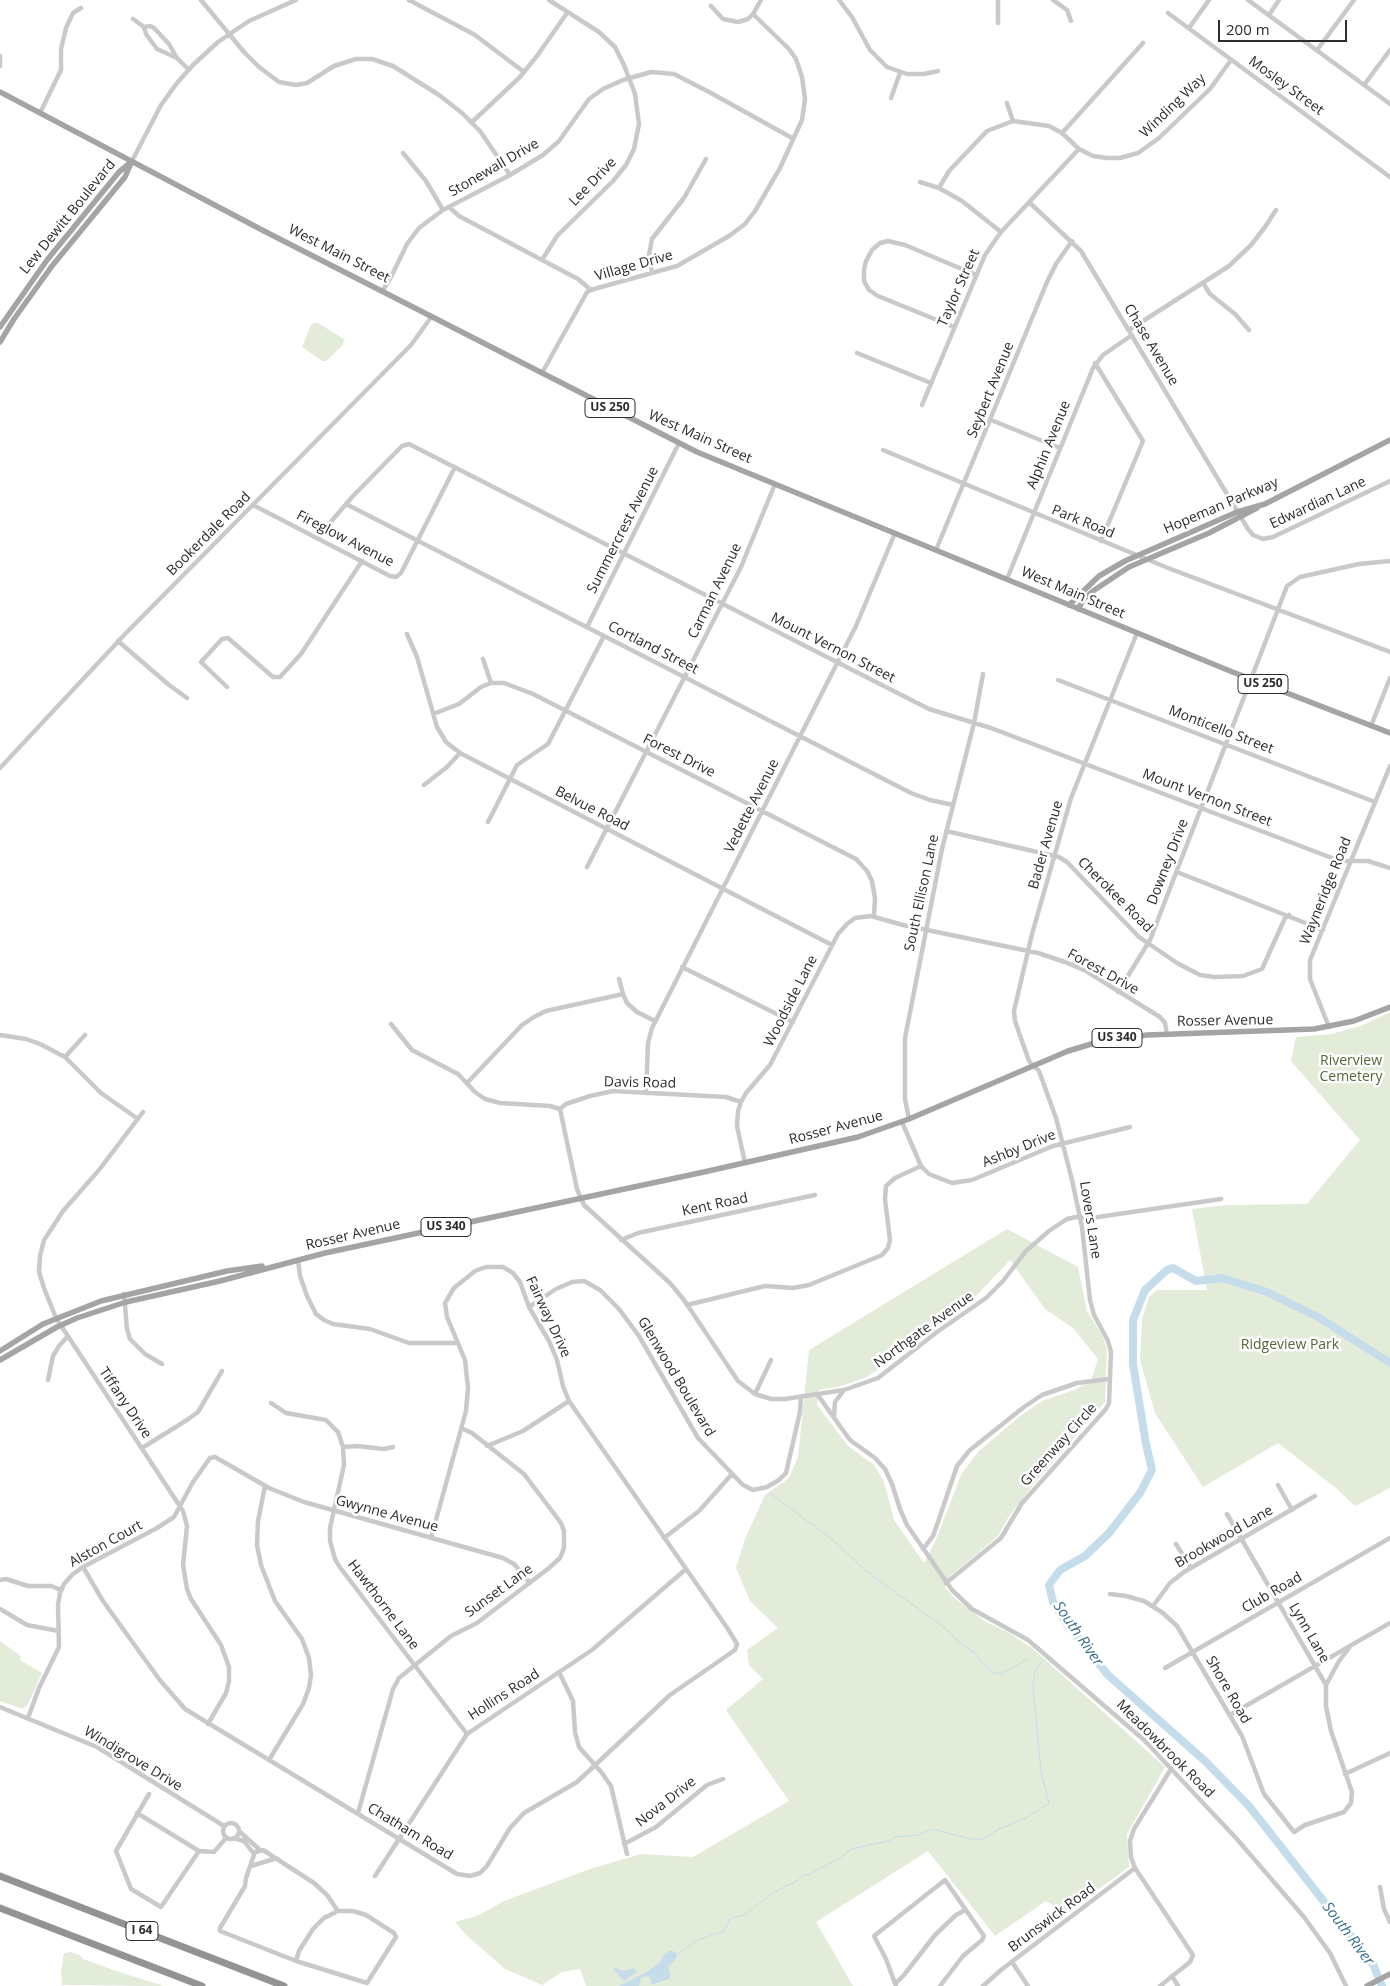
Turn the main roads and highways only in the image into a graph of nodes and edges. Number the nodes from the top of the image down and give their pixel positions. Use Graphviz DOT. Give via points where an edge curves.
graph roads {
  1 [pos="0,92"];
  2 [pos="132,161"];
  3 [pos="0,327"];
  4 [pos="0,342"];
  5 [pos="1390,440"];
  6 [pos="1239,515"];
  7 [pos="1069,605"];
  8 [pos="1078,609"];
  9 [pos="1390,733"];
  10 [pos="1390,1007"];
  11 [pos="279,1264"];
  12 [pos="0,1350"];
  13 [pos="0,1360"];
  14 [pos="0,1876"];
  15 [pos="0,1908"];
  16 [pos="1390,1974"];
  17 [pos="202,1986"];
  18 [pos="284,1986"];
  19 [pos="1366,1986"];
  1 -- 2 [label="main road, West Main Street / US 250"];
  2 -- 3 [label="main road, Lew Dewitt Boulevard" via="119,172 47,260"];
  2 -- 4 [label="main road, Lew Dewitt Boulevard" via="125,178 52,266"];
  2 -- 7 [label="main road, West Main Street / US 250" via="679,443"];
  5 -- 6 [label="main road, Hopeman Parkway"];
  6 -- 7 [label="main road, Hopeman Parkway" via="1137,555 1099,576"];
  6 -- 8 [label="main road" via="1115,575 1098,586"];
  7 -- 8 [label="main road, West Main Street / US 250"];
  8 -- 9 [label="main road, West Main Street / US 250"];
  10 -- 11 [label="main road, Rosser Avenue / US 340" via="1329,1027 1284,1032 1167,1034 1098,1042 1068,1051 902,1122 837,1142"];
  11 -- 12 [label="main road, Rosser Avenue / US 340" via="227,1271 124,1294 56,1318"];
  11 -- 13 [label="main road, Rosser Avenue / US 340" via="108,1307 60,1325"];
  14 -- 18 [label="highway, I 64"];
  15 -- 17 [label="highway, I 64"];
  16 -- 19 [label="main road"];
}
